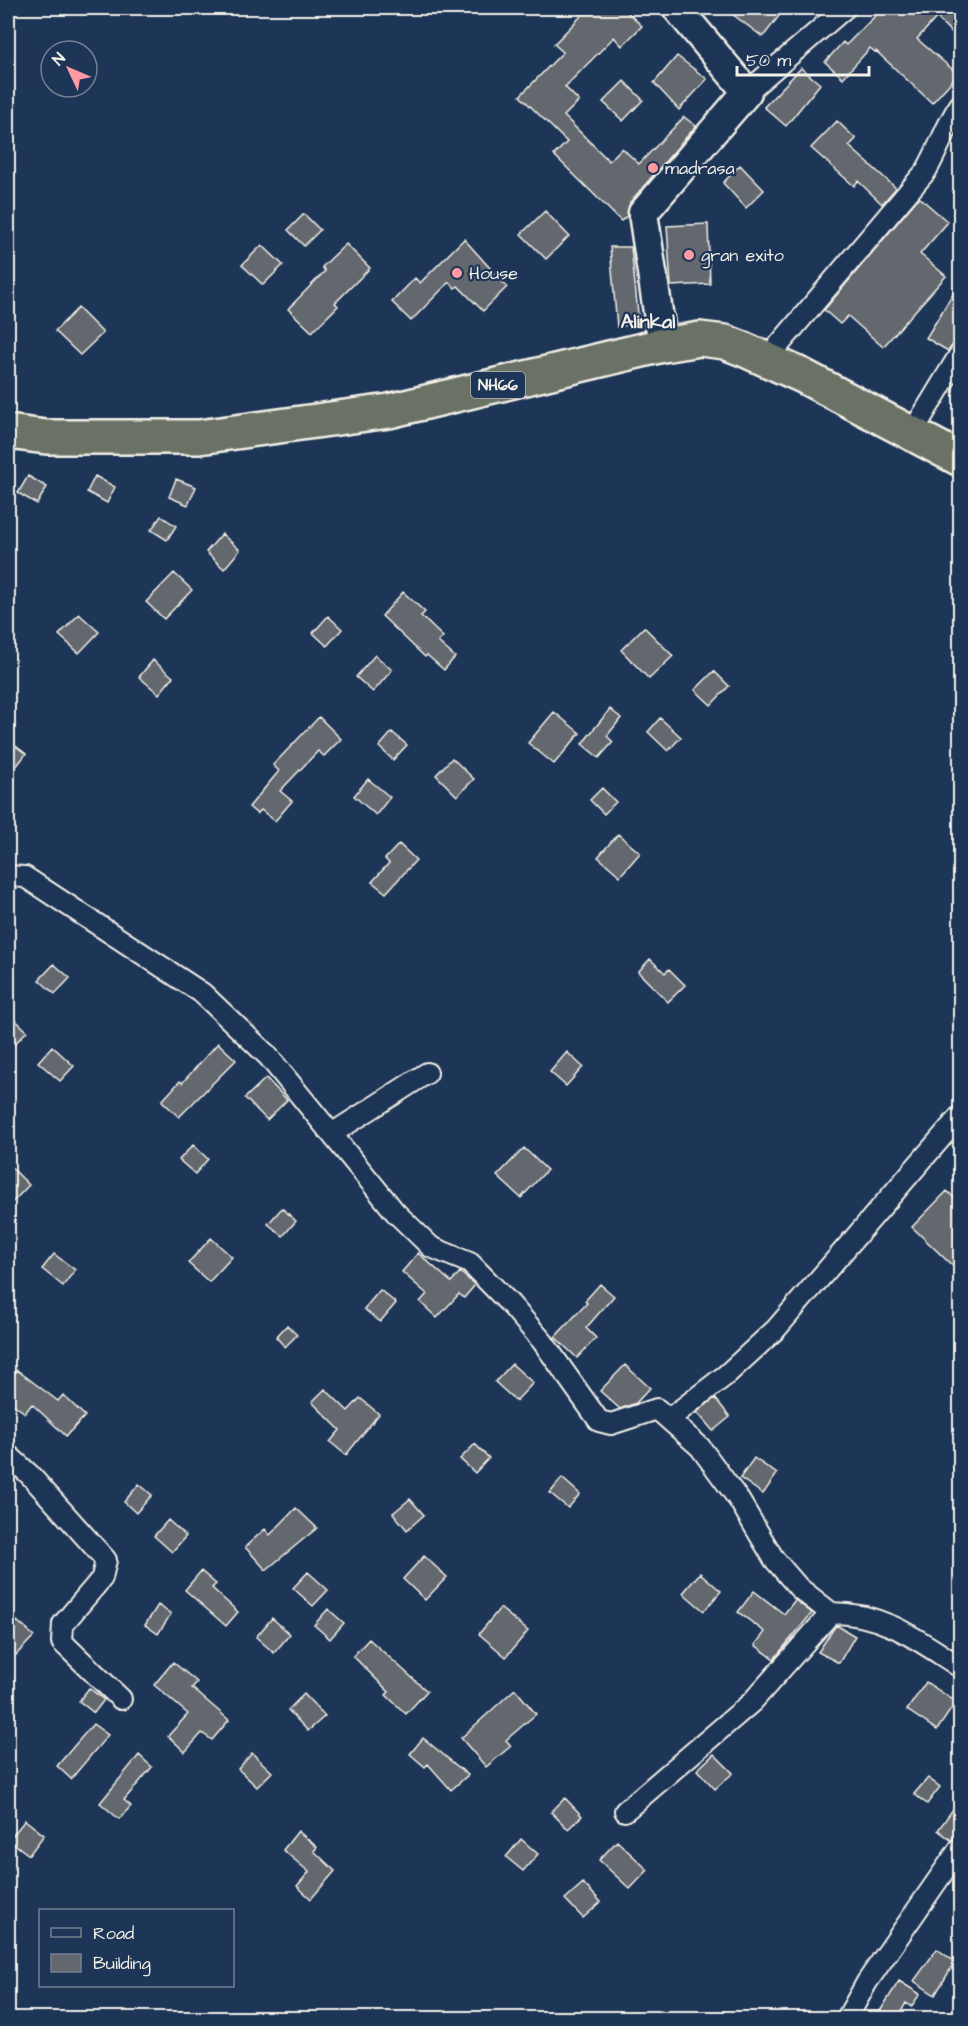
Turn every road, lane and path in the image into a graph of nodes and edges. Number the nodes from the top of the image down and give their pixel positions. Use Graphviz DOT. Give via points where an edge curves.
graph roads {
  1 [pos="677,8"];
  2 [pos="845,8"];
  3 [pos="747,92"];
  4 [pos="960,105"];
  5 [pos="663,345"];
  6 [pos="960,354"];
  7 [pos="767,359"];
  8 [pos="8,432"];
  9 [pos="912,433"];
  10 [pos="960,459"];
  11 [pos="8,876"];
  12 [pos="427,1073"];
  13 [pos="960,1116"];
  14 [pos="333,1133"];
  15 [pos="669,1419"];
  16 [pos="8,1455"];
  17 [pos="831,1613"];
  18 [pos="960,1667"];
  19 [pos="122,1699"];
  20 [pos="625,1810"];
  21 [pos="960,1848"];
  22 [pos="847,2019"];
  1 -- 3 [label="main road"];
  2 -- 3 [label="street"];
  3 -- 5 [label="main road" via="643,213"];
  4 -- 7 [label="street" via="926,171"];
  5 -- 7 [label="highway, NH66" via="700,339 725,342"];
  5 -- 8 [label="highway, NH66" via="389,411 199,437 46,437"];
  6 -- 9 [label="street"];
  7 -- 9 [label="highway, NH66"];
  9 -- 10 [label="highway, NH66"];
  11 -- 14 [label="street" via="25,877 202,993 267,1056"];
  12 -- 14 [label="street"];
  13 -- 15 [label="street" via="776,1329 726,1375"];
  14 -- 15 [label="street" via="395,1212 431,1247 470,1263 510,1305 543,1342 599,1420 611,1424 657,1409"];
  15 -- 17 [label="street" via="700,1447 739,1500 774,1559 799,1588"];
  16 -- 19 [label="street" via="106,1560 102,1578 63,1624 62,1642"];
  17 -- 18 [label="street" via="855,1613 901,1628"];
  17 -- 20 [label="street" via="752,1702"];
  21 -- 22 [label="street" via="867,1982"];
}
